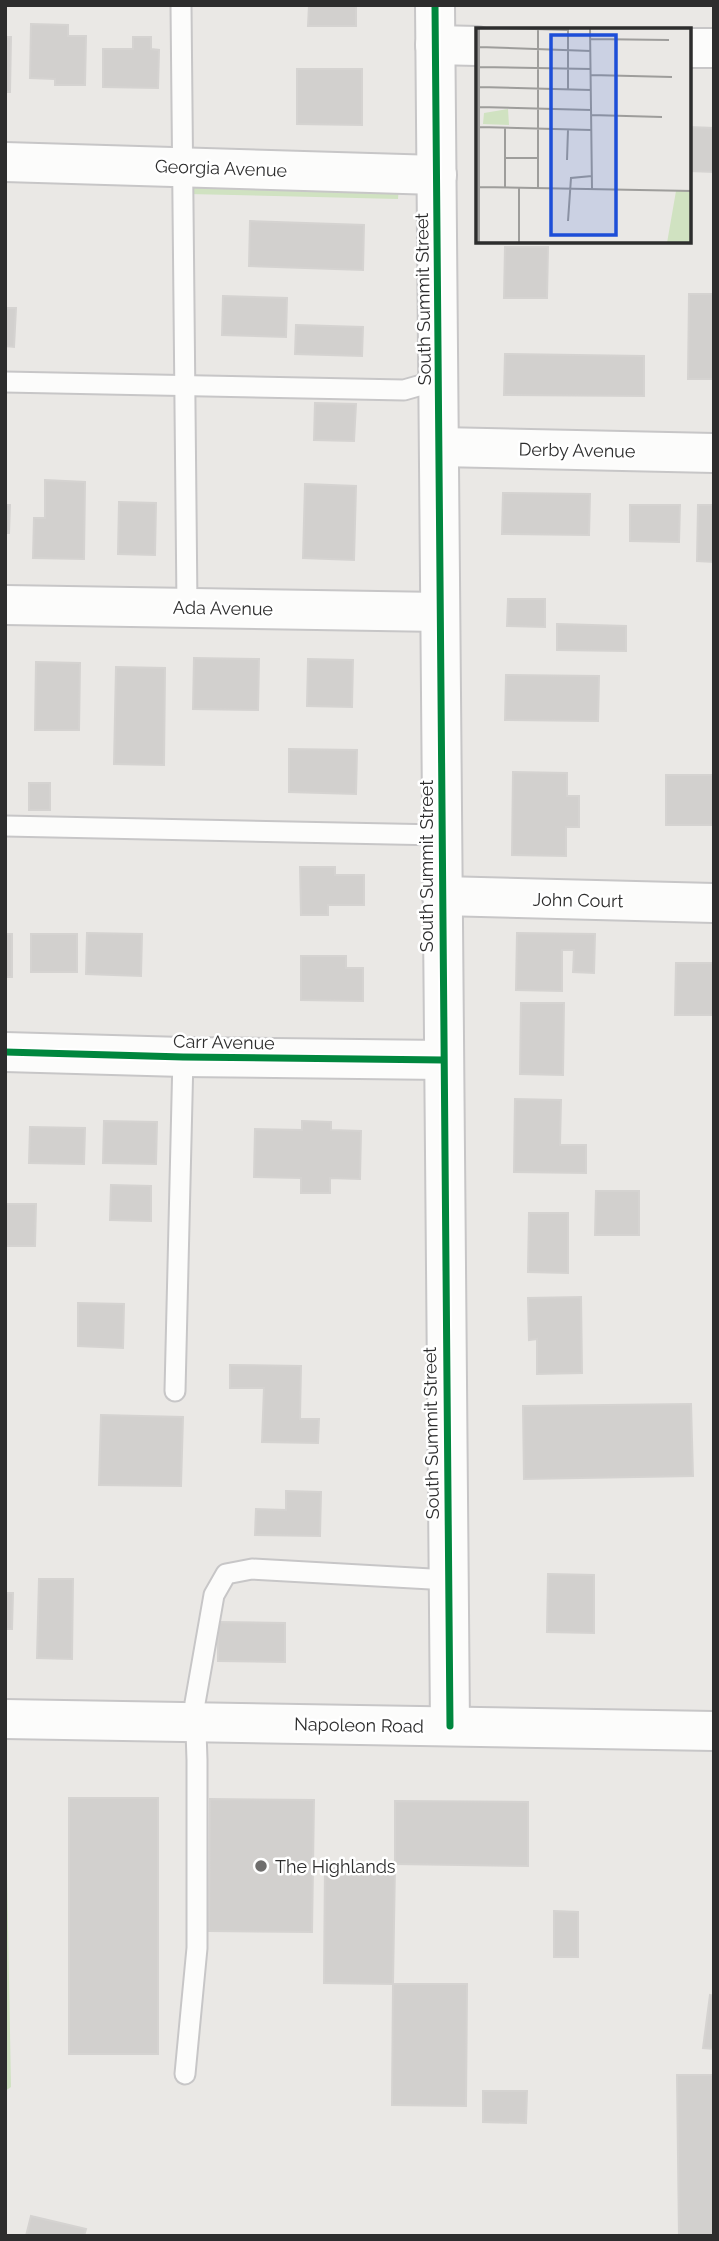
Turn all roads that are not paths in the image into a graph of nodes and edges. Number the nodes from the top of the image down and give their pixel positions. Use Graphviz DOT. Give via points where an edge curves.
graph roads {
  1 [pos="181,5"];
  2 [pos="435,5"];
  3 [pos="435,45"];
  4 [pos="476,46"];
  5 [pos="691,48"];
  6 [pos="714,48"];
  7 [pos="5,162"];
  8 [pos="184,167"];
  9 [pos="437,175"];
  10 [pos="439,380"];
  11 [pos="5,382"];
  12 [pos="186,385"];
  13 [pos="440,447"];
  14 [pos="714,453"];
  15 [pos="5,605"];
  16 [pos="187,607"];
  17 [pos="440,612"];
  18 [pos="5,826"];
  19 [pos="441,835"];
  20 [pos="442,896"];
  21 [pos="714,903"];
  22 [pos="5,1052"];
  23 [pos="183,1057"];
  24 [pos="443,1060"];
  25 [pos="175,1391"];
  26 [pos="449,1580"];
  27 [pos="5,1718"];
  28 [pos="195,1723"];
  29 [pos="450,1727"];
  30 [pos="714,1731"];
  31 [pos="185,2074"];
  1 -- 8 [label="lane"];
  2 -- 3 [label="street, South Summit Street"];
  3 -- 4 [label="street"];
  3 -- 9 [label="street, South Summit Street"];
  5 -- 6 [label="street"];
  7 -- 8 [label="street, Georgia Avenue"];
  8 -- 9 [label="street, Georgia Avenue"];
  8 -- 12 [label="lane"];
  9 -- 10 [label="street, South Summit Street"];
  10 -- 12 [label="lane" via="404,390"];
  10 -- 13 [label="street, South Summit Street"];
  11 -- 12 [label="lane"];
  12 -- 16 [label="lane"];
  13 -- 14 [label="street, Derby Avenue"];
  13 -- 17 [label="street, South Summit Street"];
  15 -- 16 [label="street, Ada Avenue"];
  16 -- 17 [label="street, Ada Avenue"];
  17 -- 19 [label="street, South Summit Street"];
  18 -- 19 [label="lane"];
  19 -- 20 [label="street, South Summit Street"];
  20 -- 21 [label="street, John Court"];
  20 -- 24 [label="street, South Summit Street"];
  22 -- 23 [label="street, Carr Avenue"];
  23 -- 24 [label="street, Carr Avenue"];
  23 -- 25 [label="lane"];
  24 -- 26 [label="street, South Summit Street"];
  26 -- 28 [label="lane" via="252,1569 226,1574 214,1595"];
  26 -- 29 [label="street, South Summit Street"];
  27 -- 28 [label="street, Napoleon Road"];
  28 -- 29 [label="street, Napoleon Road"];
  28 -- 31 [label="lane" via="197,1948"];
  29 -- 30 [label="street, Napoleon Road"];
}
